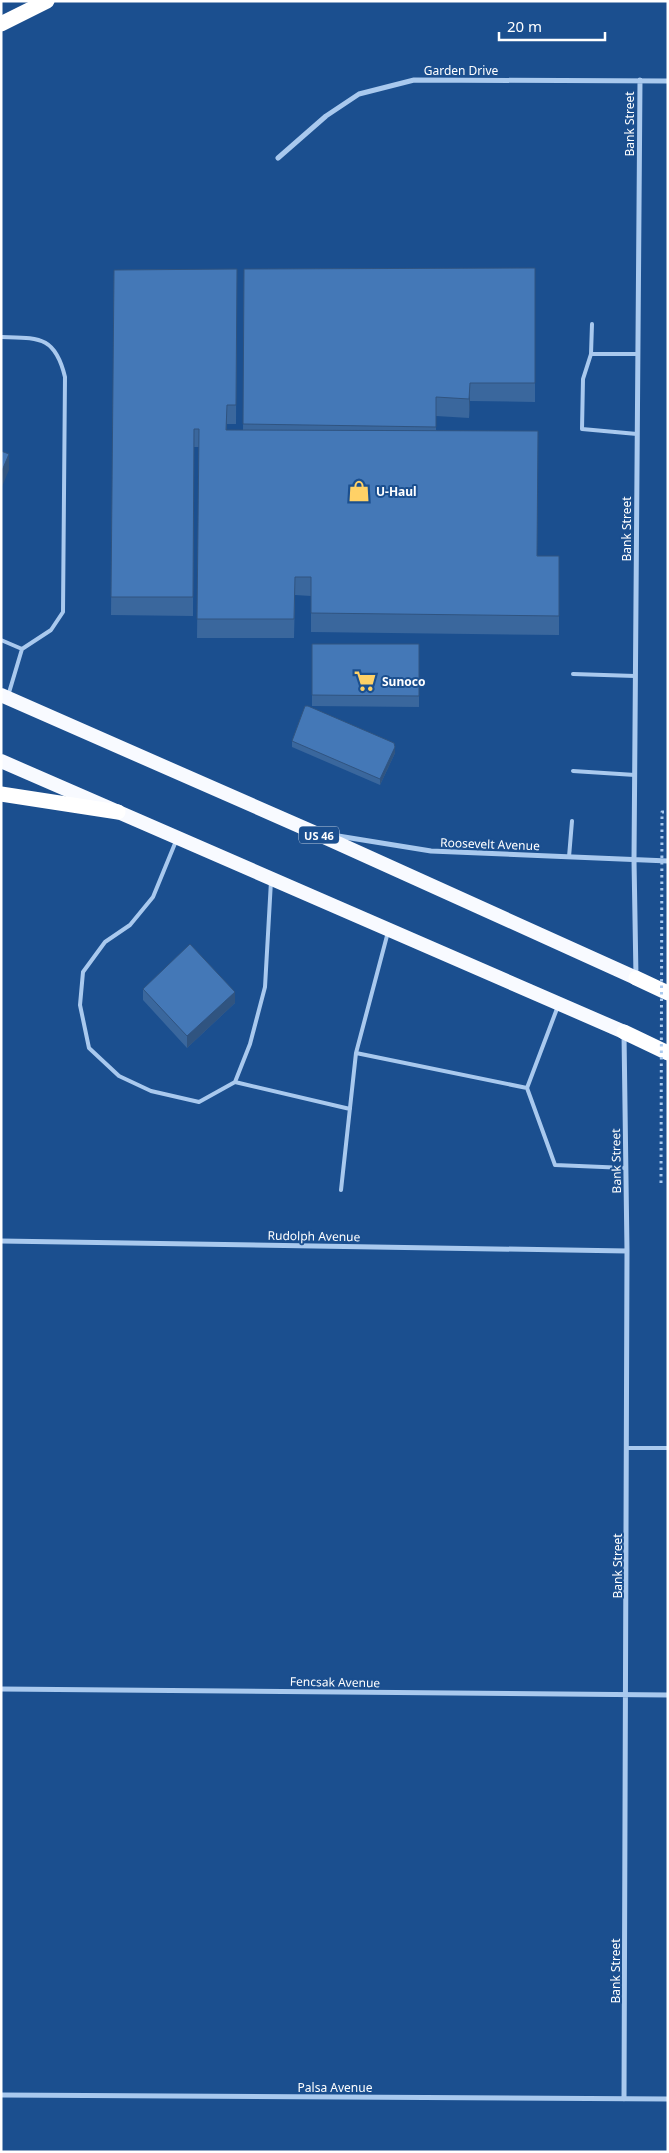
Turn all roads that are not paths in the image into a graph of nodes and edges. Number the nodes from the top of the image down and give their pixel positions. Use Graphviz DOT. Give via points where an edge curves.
graph roads {
  1 [pos="47,1"];
  2 [pos="1,24"];
  3 [pos="640,80"];
  4 [pos="668,81"];
  5 [pos="278,158"];
  6 [pos="592,324"];
  7 [pos="1,337"];
  8 [pos="591,354"];
  9 [pos="638,354"];
  10 [pos="637,434"];
  11 [pos="1,640"];
  12 [pos="22,649"];
  13 [pos="573,674"];
  14 [pos="636,676"];
  15 [pos="4,696"];
  16 [pos="1,761"];
  17 [pos="573,772"];
  18 [pos="635,775"];
  19 [pos="1,794"];
  20 [pos="118,812"];
  21 [pos="572,821"];
  22 [pos="313,832"];
  23 [pos="177,838"];
  24 [pos="569,857"];
  25 [pos="634,860"];
  26 [pos="668,861"];
  27 [pos="271,879"];
  28 [pos="388,930"];
  29 [pos="636,978"];
  30 [pos="668,993"];
  31 [pos="559,1004"];
  32 [pos="624,1032"];
  33 [pos="668,1052"];
  34 [pos="356,1053"];
  35 [pos="235,1082"];
  36 [pos="527,1088"];
  37 [pos="350,1109"];
  38 [pos="626,1168"];
  39 [pos="342,1190"];
  40 [pos="1,1241"];
  41 [pos="627,1250"];
  42 [pos="627,1448"];
  43 [pos="668,1448"];
  44 [pos="1,1689"];
  45 [pos="627,1695"];
  46 [pos="668,1695"];
  47 [pos="1,2095"];
  48 [pos="624,2099"];
  49 [pos="668,2099"];
  1 -- 2 [label="highway"];
  3 -- 4 [label="street, Garden Drive"];
  3 -- 5 [label="street, Garden Drive" via="414,80 359,94 326,116"];
  3 -- 9 [label="street, Bank Street"];
  6 -- 8 [label="lane"];
  7 -- 12 [label="lane" via="38,338 52,347 61,359 66,377 63,612 51,630"];
  8 -- 9 [label="lane"];
  8 -- 10 [label="lane" via="582,379 582,429"];
  9 -- 10 [label="street, Bank Street"];
  10 -- 14 [label="street, Bank Street"];
  11 -- 12 [label="lane"];
  12 -- 15 [label="lane"];
  13 -- 14 [label="lane"];
  14 -- 18 [label="street, Bank Street"];
  15 -- 22 [label="highway, US 46"];
  16 -- 20 [label="highway"];
  17 -- 18 [label="lane"];
  18 -- 25 [label="street, Bank Street"];
  19 -- 20 [label="highway"];
  20 -- 23 [label="highway"];
  21 -- 24 [label="lane"];
  22 -- 24 [label="street, Roosevelt Avenue" via="431,851"];
  22 -- 29 [label="highway, US 46"];
  23 -- 27 [label="highway"];
  23 -- 35 [label="lane" via="153,897 130,925 105,942 83,972 80,1005 90,1048 119,1076 151,1091 199,1102"];
  24 -- 25 [label="street, Roosevelt Avenue"];
  25 -- 26 [label="street, Roosevelt Avenue"];
  25 -- 29 [label="street, Bank Street"];
  27 -- 28 [label="highway"];
  27 -- 35 [label="lane" via="265,986 250,1044"];
  28 -- 31 [label="highway"];
  28 -- 34 [label="lane"];
  29 -- 30 [label="highway, US 46"];
  31 -- 32 [label="highway"];
  31 -- 36 [label="lane"];
  32 -- 33 [label="highway"];
  32 -- 38 [label="street, Bank Street"];
  34 -- 36 [label="lane"];
  34 -- 37 [label="lane"];
  35 -- 37 [label="lane"];
  36 -- 38 [label="lane" via="555,1165"];
  37 -- 39 [label="lane"];
  38 -- 41 [label="street, Bank Street"];
  40 -- 41 [label="street, Rudolph Avenue"];
  41 -- 42 [label="street, Bank Street"];
  42 -- 43 [label="lane"];
  42 -- 45 [label="street, Bank Street"];
  44 -- 45 [label="street, Fencsak Avenue"];
  45 -- 46 [label="street, Fencsak Avenue"];
  45 -- 48 [label="street, Bank Street"];
  47 -- 48 [label="street, Palsa Avenue"];
  48 -- 49 [label="street, Palsa Avenue"];
}
